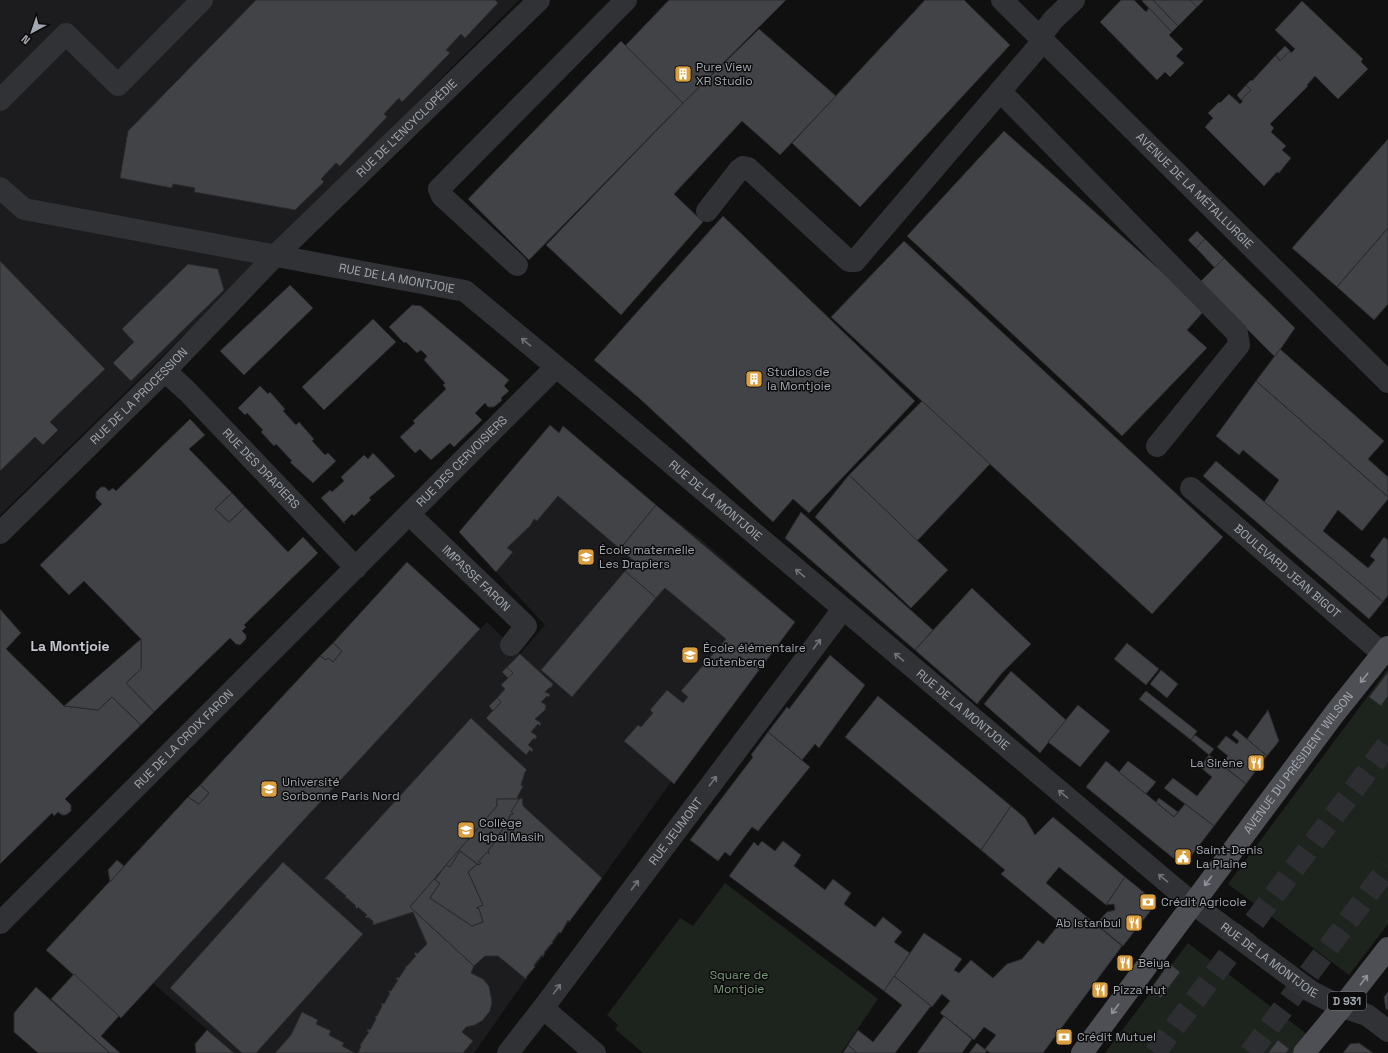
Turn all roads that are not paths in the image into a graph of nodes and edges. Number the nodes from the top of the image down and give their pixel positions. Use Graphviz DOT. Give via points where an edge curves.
graph roads {
  1 [pos="202,0"];
  2 [pos="539,0"];
  3 [pos="626,0"];
  4 [pos="1002,0"];
  5 [pos="1074,0"];
  6 [pos="1041,39"];
  7 [pos="3,90"];
  8 [pos="1000,90"];
  9 [pos="0,188"];
  10 [pos="707,211"];
  11 [pos="275,256"];
  12 [pos="517,265"];
  13 [pos="556,367"];
  14 [pos="165,371"];
  15 [pos="1387,380"];
  16 [pos="1158,446"];
  17 [pos="1191,488"];
  18 [pos="409,514"];
  19 [pos="0,533"];
  20 [pos="361,561"];
  21 [pos="842,609"];
  22 [pos="511,645"];
  23 [pos="1385,651"];
  24 [pos="1192,903"];
  25 [pos="0,923"];
  26 [pos="1388,948"];
  27 [pos="1342,1007"];
  28 [pos="543,1008"];
  29 [pos="1388,1031"];
  30 [pos="508,1053"];
  31 [pos="596,1053"];
  32 [pos="1082,1053"];
  33 [pos="1304,1053"];
  1 -- 7 [label="street" via="118,85 66,34"];
  2 -- 11 [label="street, RUE DE L'ENCYCLOPÉDIE"];
  3 -- 12 [label="street" via="439,189 442,196"];
  4 -- 6 [label="street, AVENUE DE LA MÉTALLURGIE"];
  5 -- 6 [label="street" via="1053,20"];
  6 -- 8 [label="street"];
  6 -- 15 [label="street, AVENUE DE LA MÉTALLURGIE"];
  8 -- 10 [label="street" via="855,261 849,261 748,168 740,170"];
  8 -- 16 [label="street" via="1237,333 1239,345"];
  9 -- 11 [label="street, RUE DE LA MONTJOIE" via="24,209"];
  13 -- 11 [label="street, RUE DE LA MONTJOIE, one-way" via="465,291"];
  11 -- 14 [label="street, RUE DE LA PROCESSION"];
  13 -- 18 [label="street, RUE DES CERVOISIERS"];
  21 -- 13 [label="street, RUE DE LA MONTJOIE, one-way"];
  14 -- 19 [label="street, RUE DE LA PROCESSION"];
  14 -- 20 [label="street, RUE DES DRAPIERS"];
  17 -- 23 [label="street, BOULEVARD JEAN BIGOT"];
  18 -- 20 [label="street, RUE DES CERVOISIERS"];
  18 -- 22 [label="street, IMPASSE FARON" via="526,626"];
  20 -- 25 [label="street, RUE DE LA CROIX FARON"];
  24 -- 21 [label="street, RUE DE LA MONTJOIE, one-way"];
  28 -- 21 [label="street, RUE JEUMONT, one-way"];
  23 -- 24 [label="main road, AVENUE DU PRÉSIDENT WILSON, one-way"];
  24 -- 27 [label="street, RUE DE LA MONTJOIE" via="1312,992"];
  24 -- 32 [label="main road, AVENUE DU PRÉSIDENT WILSON, one-way" via="1178,926"];
  27 -- 26 [label="main road, D 931, one-way"];
  27 -- 29 [label="street, RUE DE LA MONTJOIE" via="1367,1015"];
  27 -- 33 [label="main road, D 931"];
  28 -- 30 [label="street, RUE JEUMONT"];
  28 -- 31 [label="street"];
}
